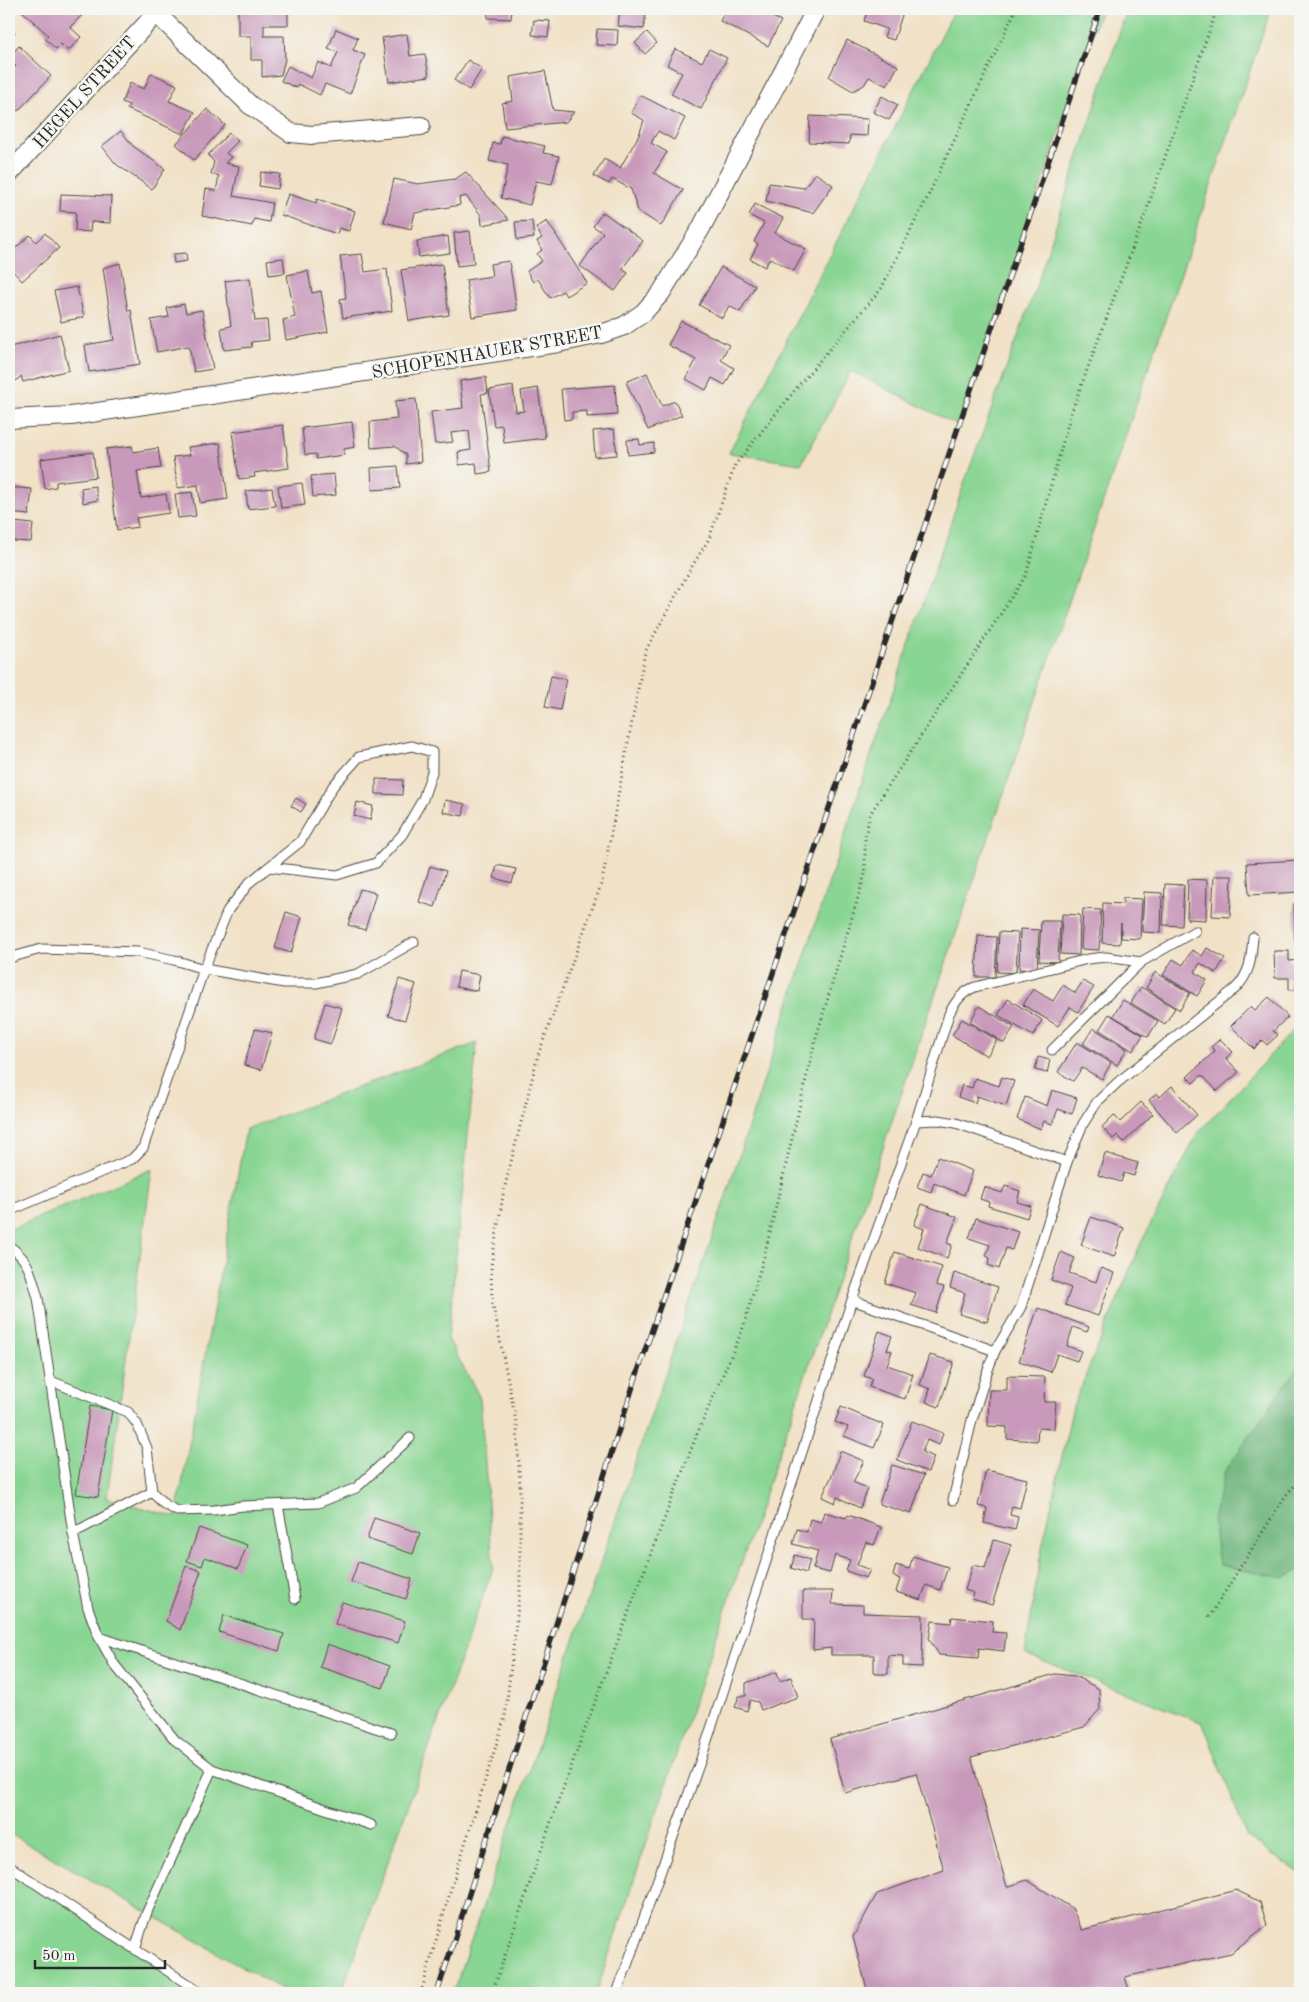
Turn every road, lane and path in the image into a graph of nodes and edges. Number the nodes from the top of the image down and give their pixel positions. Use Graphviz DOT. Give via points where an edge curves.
graph roads {
  1 [pos="816,9"];
  2 [pos="1016,9"];
  3 [pos="1217,9"];
  4 [pos="158,11"];
  5 [pos="421,126"];
  6 [pos="9,174"];
  7 [pos="9,419"];
  8 [pos="269,868"];
  9 [pos="1195,931"];
  10 [pos="1253,937"];
  11 [pos="414,942"];
  12 [pos="9,958"];
  13 [pos="1141,962"];
  14 [pos="204,969"];
  15 [pos="1052,1050"];
  16 [pos="916,1121"];
  17 [pos="1067,1162"];
  18 [pos="9,1211"];
  19 [pos="9,1246"];
  20 [pos="852,1300"];
  21 [pos="995,1350"];
  22 [pos="51,1381"];
  23 [pos="410,1438"];
  24 [pos="1300,1480"];
  25 [pos="152,1492"];
  26 [pos="953,1500"];
  27 [pos="278,1505"];
  28 [pos="73,1533"];
  29 [pos="295,1599"];
  30 [pos="1209,1617"];
  31 [pos="99,1637"];
  32 [pos="391,1732"];
  33 [pos="212,1769"];
  34 [pos="371,1825"];
  35 [pos="9,1866"];
  36 [pos="135,1949"];
  37 [pos="201,1993"];
  38 [pos="420,1993"];
  39 [pos="492,1993"];
  40 [pos="617,1993"];
  1 -- 7 [label="street, SCHOPENHAUER STREET" via="700,230 660,293 643,313 624,326 567,341 444,361 71,416"];
  2 -- 38 [label="path" via="881,289 735,465 709,539 645,652 602,882 538,1056 504,1190 491,1266 492,1300 517,1426 520,1590 505,1717"];
  3 -- 39 [label="path" via="1071,413 1026,575 870,814 865,838 865,874 815,1041 765,1253 742,1332 697,1434 633,1600 555,1810"];
  4 -- 5 [label="street" via="250,105 291,133 312,136"];
  4 -- 6 [label="street, HEGEL STREET"];
  8 -- 8 [label="lane" via="300,842 333,786 359,757 412,746 432,752 432,772 423,799 402,835 376,863 337,875"];
  8 -- 14 [label="lane" via="250,882 228,910"];
  9 -- 13 [label="lane"];
  10 -- 17 [label="lane" via="1246,978 1097,1102 1082,1124"];
  11 -- 14 [label="lane" via="358,974 316,983 284,983"];
  12 -- 14 [label="lane" via="41,949 138,952"];
  13 -- 15 [label="lane"];
  13 -- 16 [label="lane" via="1106,957 1088,959 969,989 960,996 949,1014"];
  14 -- 18 [label="lane" via="144,1148 132,1159"];
  16 -- 17 [label="lane" via="956,1123"];
  16 -- 20 [label="lane"];
  17 -- 21 [label="lane" via="1021,1307"];
  19 -- 22 [label="lane" via="21,1254 30,1268"];
  20 -- 21 [label="lane"];
  20 -- 40 [label="lane" via="700,1762"];
  21 -- 26 [label="lane" via="972,1420"];
  22 -- 25 [label="lane" via="128,1412 147,1448"];
  22 -- 28 [label="lane"];
  23 -- 27 [label="lane" via="356,1488 318,1503"];
  24 -- 30 [label="path" via="1286,1496"];
  25 -- 27 [label="lane" via="164,1504 178,1511"];
  25 -- 28 [label="lane"];
  27 -- 29 [label="lane"];
  28 -- 31 [label="lane" via="88,1608"];
  31 -- 32 [label="lane"];
  31 -- 33 [label="lane" via="114,1664 174,1740"];
  33 -- 34 [label="lane"];
  33 -- 36 [label="lane" via="147,1912"];
  35 -- 36 [label="lane"];
  36 -- 37 [label="lane"];
}
